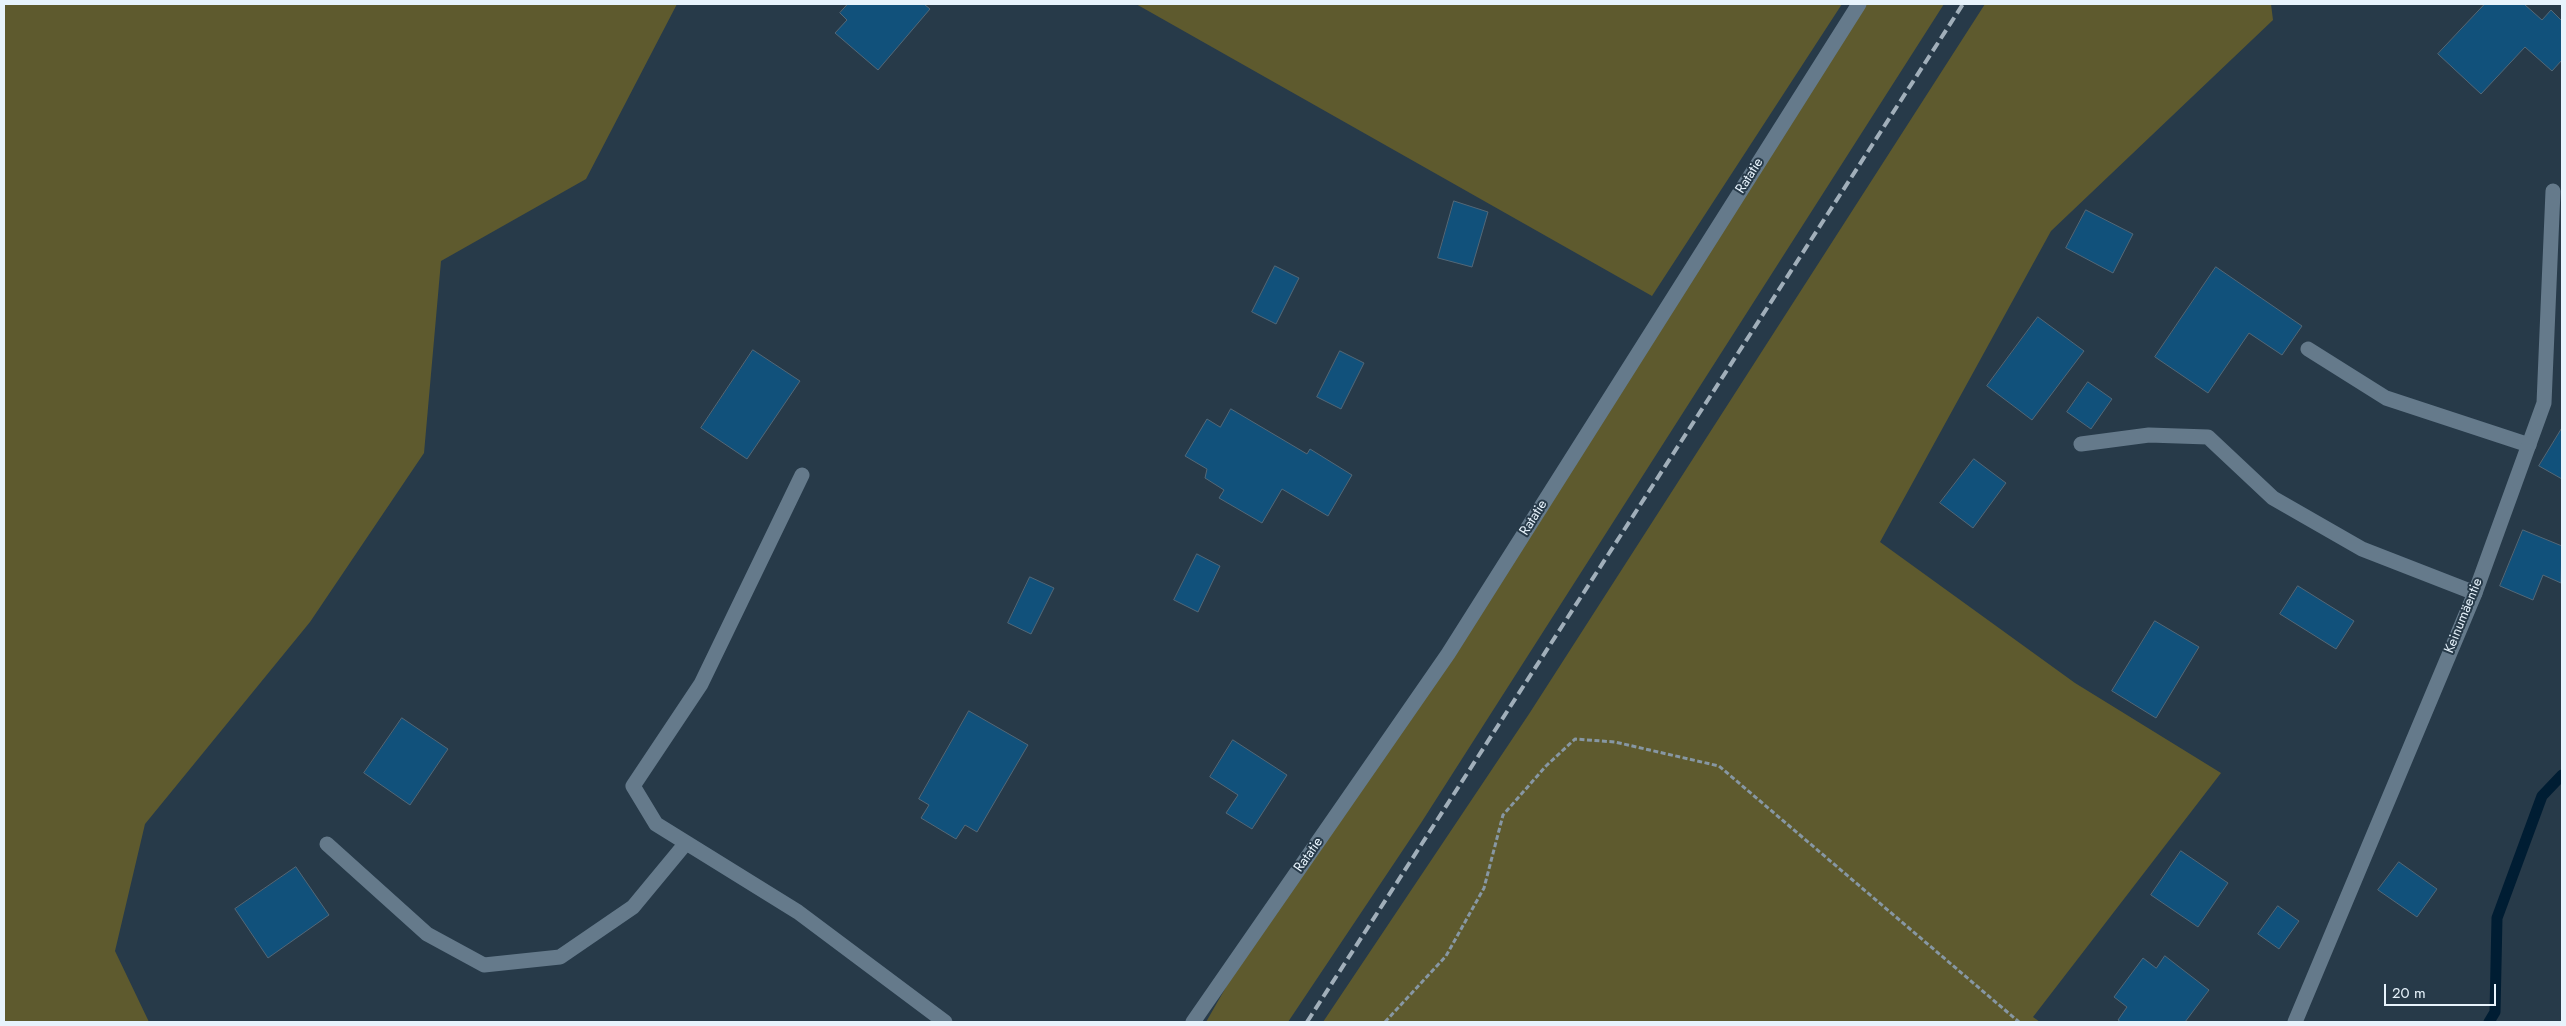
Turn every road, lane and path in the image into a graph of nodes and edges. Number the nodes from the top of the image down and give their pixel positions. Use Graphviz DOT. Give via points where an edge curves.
graph roads {
  1 [pos="1859,4"];
  2 [pos="2553,191"];
  3 [pos="2308,349"];
  4 [pos="2081,444"];
  5 [pos="2529,445"];
  6 [pos="802,475"];
  7 [pos="2475,593"];
  8 [pos="686,843"];
  9 [pos="327,844"];
  10 [pos="945,1022"];
  11 [pos="1193,1022"];
  12 [pos="1385,1022"];
  13 [pos="2019,1022"];
  14 [pos="2295,1022"];
  1 -- 11 [label="street, Ratatie" via="1448,654"];
  2 -- 5 [label="street, Keinumäentie" via="2544,403"];
  3 -- 5 [label="street" via="2386,398"];
  4 -- 7 [label="street" via="2150,435 2208,437 2273,498 2362,549"];
  5 -- 7 [label="street, Keinumäentie"];
  6 -- 8 [label="street" via="701,684 633,786 656,824"];
  7 -- 14 [label="street, Keinumäentie"];
  8 -- 9 [label="street" via="633,907 560,957 484,966 427,934"];
  8 -- 10 [label="street" via="798,912"];
  12 -- 13 [label="path" via="1446,956 1484,888 1503,815 1575,739 1615,742 1719,766"];
}
